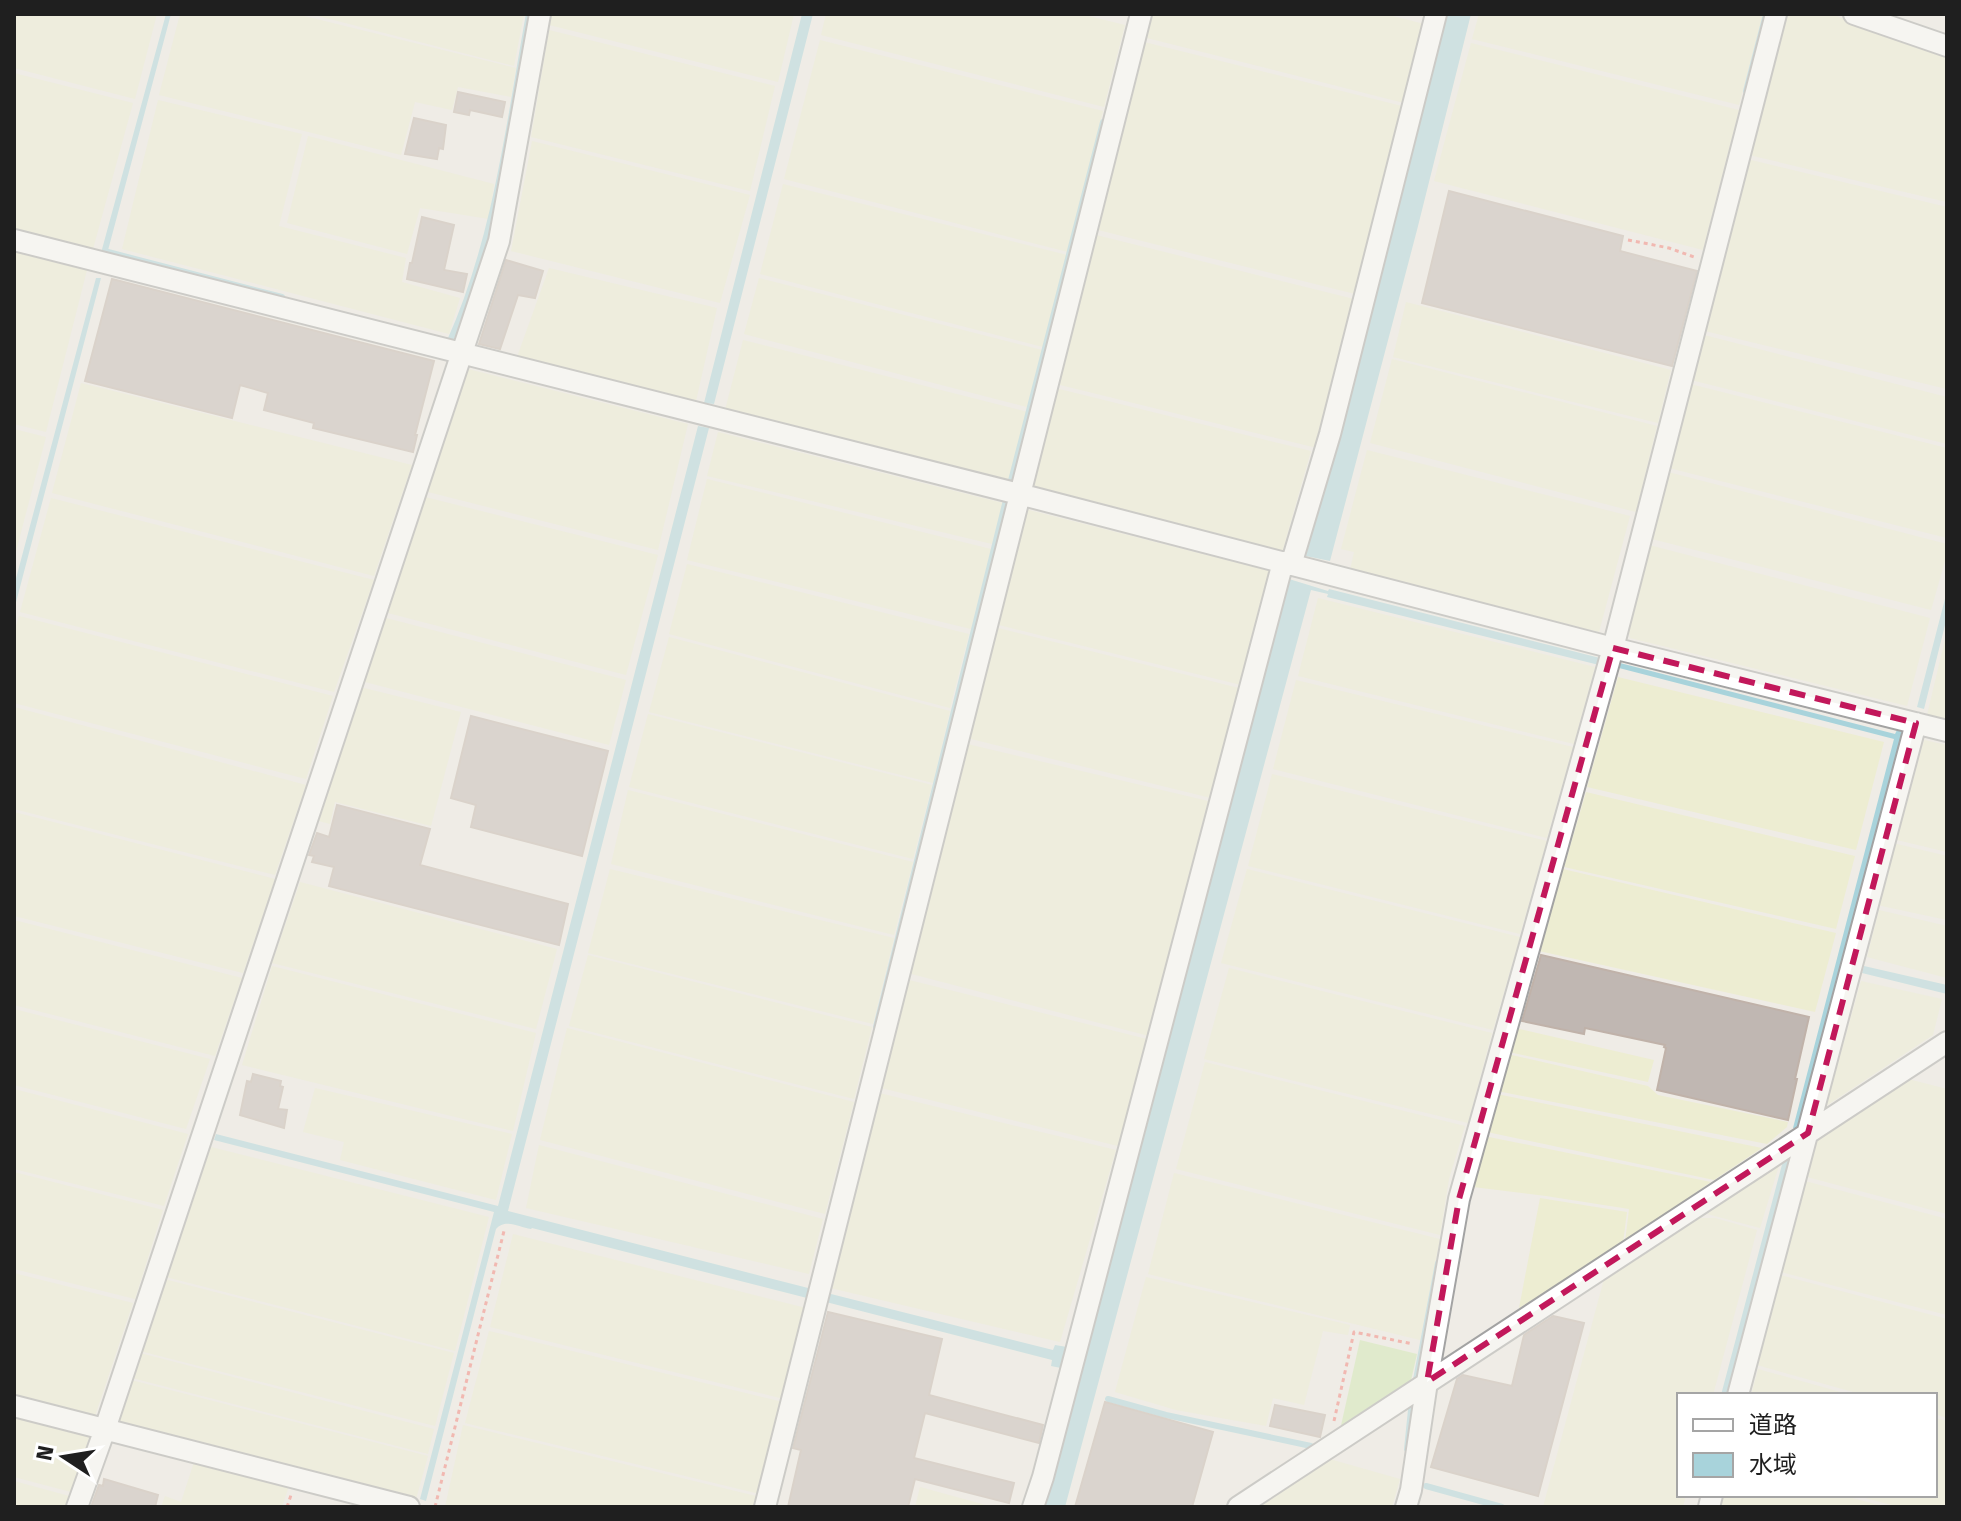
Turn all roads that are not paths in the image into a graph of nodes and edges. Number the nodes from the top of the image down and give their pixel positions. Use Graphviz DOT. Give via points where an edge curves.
graph roads {
  1 [pos="540,14"];
  2 [pos="1141,14"];
  3 [pos="1436,14"];
  4 [pos="1776,14"];
  5 [pos="1854,14"];
  6 [pos="1947,46"];
  7 [pos="14,240"];
  8 [pos="462,353"];
  9 [pos="1019,494"];
  10 [pos="1290,564"];
  11 [pos="1613,648"];
  12 [pos="1916,723"];
  13 [pos="1947,731"];
  14 [pos="1947,1042"];
  15 [pos="1808,1133"];
  16 [pos="1427,1382"];
  17 [pos="1739,1393"];
  18 [pos="14,1406"];
  19 [pos="105,1429"];
  20 [pos="77,1507"];
  21 [pos="409,1507"];
  22 [pos="765,1507"];
  23 [pos="1033,1507"];
  24 [pos="1238,1507"];
  25 [pos="1406,1507"];
  1 -- 8 [label="street" via="499,241"];
  2 -- 9 [label="street"];
  3 -- 10 [label="street" via="1330,434"];
  4 -- 11 [label="street"];
  5 -- 6 [label="street"];
  7 -- 8 [label="street"];
  8 -- 9 [label="street"];
  8 -- 19 [label="street"];
  9 -- 10 [label="street"];
  9 -- 22 [label="street"];
  10 -- 11 [label="street"];
  10 -- 23 [label="street"];
  11 -- 12 [label="street"];
  11 -- 16 [label="street" via="1459,1199"];
  12 -- 13 [label="street"];
  12 -- 15 [label="street"];
  14 -- 15 [label="street"];
  15 -- 16 [label="street"];
  15 -- 17 [label="street"];
  16 -- 24 [label="street"];
  16 -- 25 [label="street"];
  18 -- 19 [label="street"];
  19 -- 20 [label="street"];
  19 -- 21 [label="street"];
}
